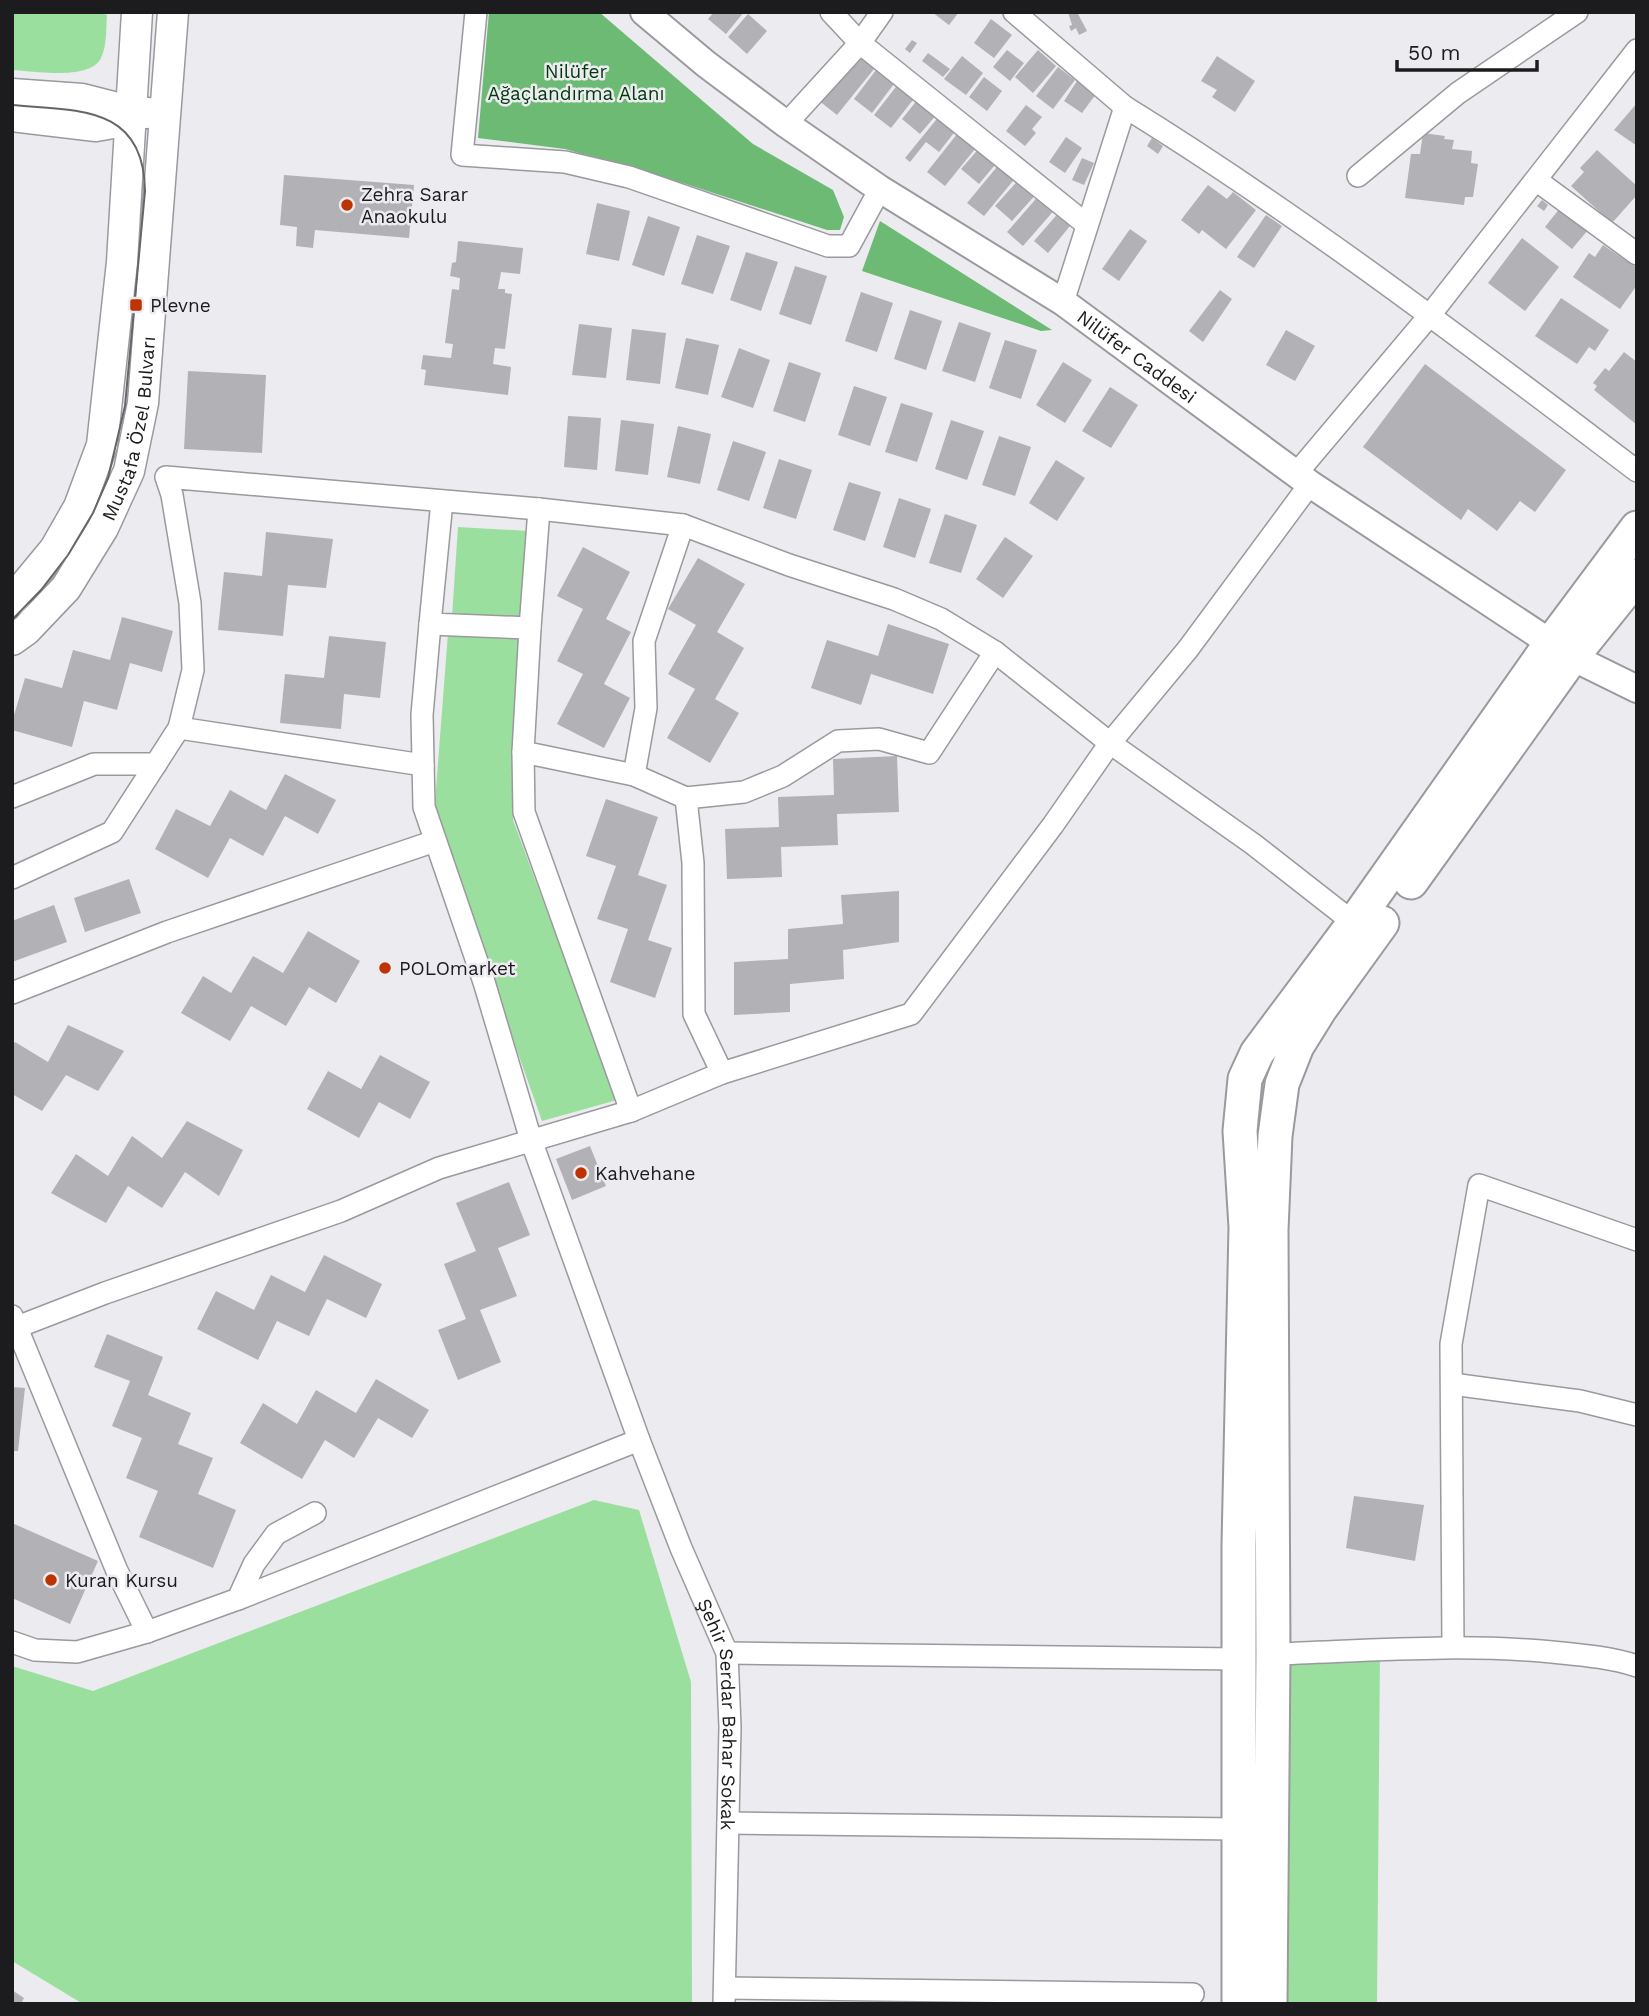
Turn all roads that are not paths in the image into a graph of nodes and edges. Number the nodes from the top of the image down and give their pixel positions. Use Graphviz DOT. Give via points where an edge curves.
graph roads {
  1 [pos="137,12"];
  2 [pos="173,12"];
  3 [pos="476,12"];
  4 [pos="644,12"];
  5 [pos="831,12"];
  6 [pos="882,12"];
  7 [pos="1014,12"];
  8 [pos="1577,12"];
  9 [pos="1039,19"];
  10 [pos="860,43"];
  11 [pos="1637,50"];
  12 [pos="12,94"];
  13 [pos="1125,107"];
  14 [pos="130,111"];
  15 [pos="164,114"];
  16 [pos="12,116"];
  17 [pos="786,124"];
  18 [pos="1358,176"];
  19 [pos="1536,180"];
  20 [pos="880,189"];
  21 [pos="1086,224"];
  22 [pos="1637,254"];
  23 [pos="1063,303"];
  24 [pos="1430,315"];
  25 [pos="129,471"];
  26 [pos="1637,471"];
  27 [pos="166,477"];
  28 [pos="1303,479"];
  29 [pos="442,501"];
  30 [pos="539,509"];
  31 [pos="682,525"];
  32 [pos="1637,528"];
  33 [pos="1637,576"];
  34 [pos="12,601"];
  35 [pos="430,624"];
  36 [pos="530,628"];
  37 [pos="12,640"];
  38 [pos="1562,650"];
  39 [pos="995,652"];
  40 [pos="1637,689"];
  41 [pos="178,728"];
  42 [pos="1110,743"];
  43 [pos="523,752"];
  44 [pos="156,764"];
  45 [pos="423,765"];
  46 [pos="634,775"];
  47 [pos="12,797"];
  48 [pos="685,798"];
  49 [pos="435,841"];
  50 [pos="12,878"];
  51 [pos="1363,930"];
  52 [pos="12,993"];
  53 [pos="722,1073"];
  54 [pos="631,1111"];
  55 [pos="531,1140"];
  56 [pos="1637,1240"];
  57 [pos="14,1324"];
  58 [pos="1452,1384"];
  59 [pos="1637,1415"];
  60 [pos="639,1440"];
  61 [pos="315,1513"];
  62 [pos="238,1599"];
  63 [pos="147,1632"];
  64 [pos="12,1642"];
  65 [pos="1453,1647"];
  66 [pos="727,1653"];
  67 [pos="1273,1654"];
  68 [pos="1240,1659"];
  69 [pos="1637,1666"];
  70 [pos="728,1823"];
  71 [pos="1239,1829"];
  72 [pos="1193,1994"];
  73 [pos="724,1996"];
  74 [pos="1239,2004"];
  75 [pos="1270,2004"];
  1 -- 14 [label="main road, Mustafa Özel Bulvarı"];
  2 -- 15 [label="main road, Mustafa Özel Bulvarı"];
  3 -- 20 [label="street" via="462,155 565,162 629,177 828,246 849,246"];
  4 -- 17 [label="street, Nilüfer Caddesi"];
  5 -- 10 [label="street"];
  6 -- 10 [label="street"];
  7 -- 9 [label="street"];
  8 -- 18 [label="street" via="1458,93"];
  9 -- 13 [label="street"];
  10 -- 17 [label="street"];
  10 -- 21 [label="street"];
  11 -- 19 [label="street"];
  12 -- 14 [label="main road" via="82,99"];
  13 -- 21 [label="street"];
  13 -- 24 [label="street" via="1197,151"];
  14 -- 15 [label="main road"];
  14 -- 16 [label="main road" via="113,123 96,126"];
  14 -- 34 [label="main road, Mustafa Özel Bulvarı" via="122,262 102,445 79,507 55,550"];
  15 -- 25 [label="main road, Mustafa Özel Bulvarı" via="143,403"];
  17 -- 20 [label="street, Nilüfer Caddesi"];
  19 -- 22 [label="street"];
  19 -- 24 [label="street"];
  20 -- 23 [label="street, Nilüfer Caddesi"];
  21 -- 23 [label="street"];
  23 -- 28 [label="street, Nilüfer Caddesi"];
  24 -- 26 [label="street"];
  24 -- 28 [label="street"];
  25 -- 27 [label="street"];
  25 -- 37 [label="main road, Mustafa Özel Bulvarı" via="103,528 66,588"];
  27 -- 29 [label="street"];
  27 -- 41 [label="street" via="190,603 193,670"];
  28 -- 38 [label="street, Nilüfer Caddesi"];
  28 -- 42 [label="street" via="1188,649"];
  29 -- 30 [label="street"];
  29 -- 35 [label="street, Şehir Serdar Bahar Sokak"];
  30 -- 31 [label="street"];
  30 -- 36 [label="street"];
  31 -- 39 [label="street" via="894,599 941,619"];
  31 -- 46 [label="street" via="644,641 646,708"];
  32 -- 38 [label="main road"];
  33 -- 38 [label="main road"];
  35 -- 36 [label="street"];
  35 -- 45 [label="street, Şehir Serdar Bahar Sokak"];
  36 -- 43 [label="street"];
  38 -- 40 [label="street, Nilüfer Caddesi"];
  38 -- 51 [label="main road"];
  39 -- 42 [label="street"];
  39 -- 48 [label="street" via="929,753 879,739 838,741 783,776 744,792"];
  41 -- 44 [label="street"];
  41 -- 45 [label="street"];
  42 -- 51 [label="street" via="1253,844"];
  42 -- 53 [label="street" via="911,1014"];
  43 -- 46 [label="street"];
  43 -- 54 [label="street" via="524,812"];
  44 -- 47 [label="street" via="94,764"];
  44 -- 50 [label="street" via="112,832"];
  45 -- 49 [label="street, Şehir Serdar Bahar Sokak" via="424,807"];
  46 -- 48 [label="street"];
  48 -- 53 [label="street" via="693,863 694,1014"];
  49 -- 52 [label="street" via="167,932"];
  49 -- 55 [label="street, Şehir Serdar Bahar Sokak" via="484,982"];
  51 -- 67 [label="main road" via="1297,1046 1282,1084 1275,1136 1271,1230"];
  51 -- 68 [label="main road" via="1257,1053 1245,1079 1240,1131 1246,1227"];
  53 -- 54 [label="street"];
  54 -- 55 [label="street"];
  55 -- 57 [label="street" via="439,1168 341,1211"];
  55 -- 60 [label="street, Şehir Serdar Bahar Sokak"];
  56 -- 58 [label="street" via="1479,1185 1451,1344"];
  57 -- 63 [label="street" via="117,1572"];
  58 -- 59 [label="street" via="1580,1401"];
  58 -- 65 [label="street"];
  60 -- 62 [label="street"];
  60 -- 66 [label="street, Şehir Serdar Bahar Sokak"];
  61 -- 62 [label="street" via="276,1534 254,1564"];
  62 -- 63 [label="street"];
  63 -- 64 [label="street" via="77,1652 35,1650"];
  65 -- 67 [label="street"];
  65 -- 69 [label="street" via="1609,1657"];
  66 -- 68 [label="street"];
  66 -- 70 [label="street, Şehir Serdar Bahar Sokak"];
  67 -- 75 [label="main road"];
  68 -- 71 [label="main road"];
  70 -- 71 [label="street"];
  70 -- 73 [label="street, Şehir Serdar Bahar Sokak"];
  71 -- 74 [label="main road"];
  72 -- 73 [label="street"];
}
